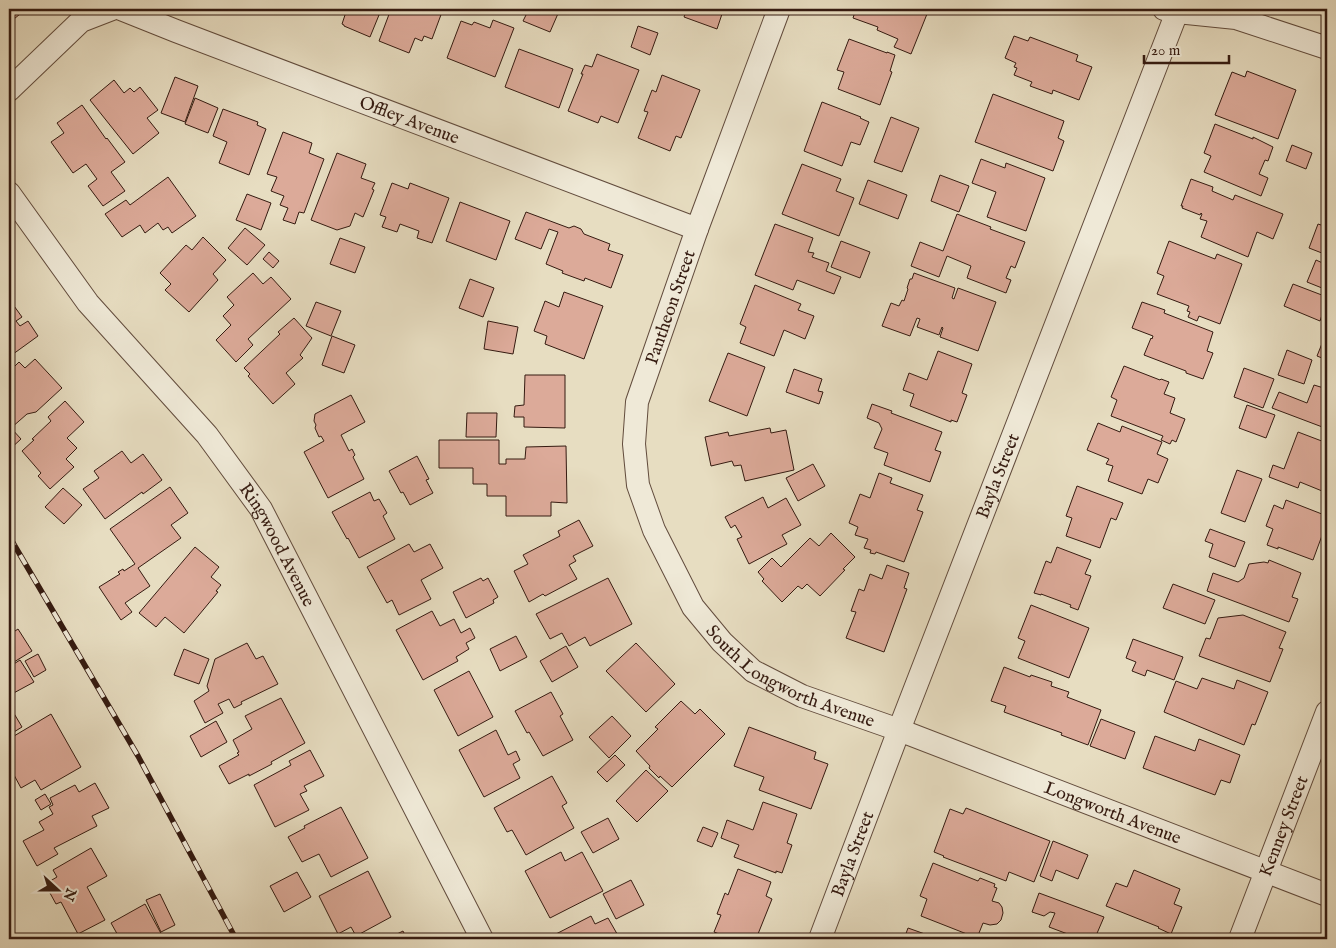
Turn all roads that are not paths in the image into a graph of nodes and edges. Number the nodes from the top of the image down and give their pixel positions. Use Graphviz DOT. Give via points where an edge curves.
graph roads {
  1 [pos="112,9"];
  2 [pos="121,9"];
  3 [pos="779,9"];
  4 [pos="1170,10"];
  5 [pos="1327,48"];
  6 [pos="9,90"];
  7 [pos="9,193"];
  8 [pos="697,229"];
  9 [pos="693,607"];
  10 [pos="1327,712"];
  11 [pos="899,730"];
  12 [pos="1266,871"];
  13 [pos="1327,895"];
  14 [pos="482,939"];
  15 [pos="820,939"];
  16 [pos="1240,939"];
  1 -- 6 [label="street" via="81,21"];
  2 -- 8 [label="street, Offley Avenue"];
  3 -- 8 [label="street, Pantheon Street"];
  4 -- 5 [label="street" via="1236,18"];
  4 -- 11 [label="street, Bayla Street"];
  7 -- 14 [label="street, Ringwood Avenue" via="88,303 208,435 261,509"];
  8 -- 9 [label="street, Pantheon Street" via="637,402 634,444 638,485 654,530"];
  9 -- 11 [label="street, South Longworth Avenue" via="722,642 753,671 802,696"];
  10 -- 12 [label="street, Kenney Street"];
  11 -- 12 [label="street, Longworth Avenue"];
  11 -- 15 [label="street, Bayla Street"];
  12 -- 13 [label="street, Longworth Avenue"];
  12 -- 16 [label="street, Kenney Street"];
}
